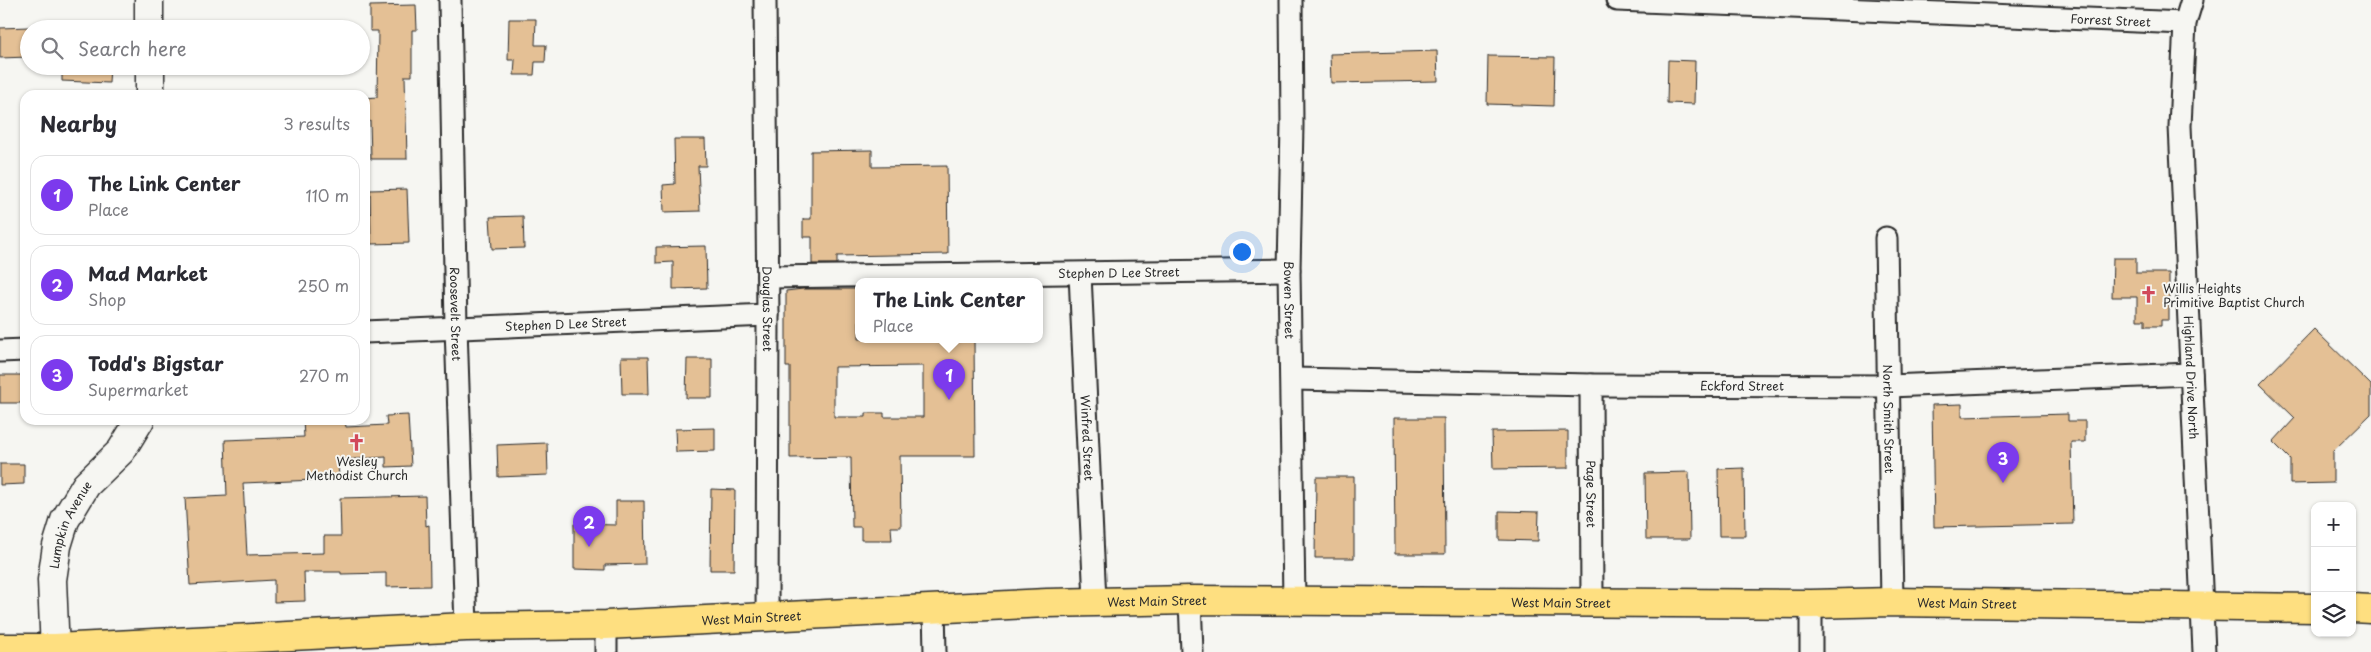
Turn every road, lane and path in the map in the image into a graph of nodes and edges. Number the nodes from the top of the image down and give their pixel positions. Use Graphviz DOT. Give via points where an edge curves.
graph roads {
  1 [pos="149,0"];
  2 [pos="450,0"];
  3 [pos="765,0"];
  4 [pos="1291,0"];
  5 [pos="1617,0"];
  6 [pos="2192,0"];
  7 [pos="149,20"];
  8 [pos="2185,23"];
  9 [pos="150,75"];
  10 [pos="150,90"];
  11 [pos="1886,238"];
  12 [pos="1289,270"];
  13 [pos="1080,274"];
  14 [pos="768,277"];
  15 [pos="768,315"];
  16 [pos="456,327"];
  17 [pos="370,332"];
  18 [pos="20,350"];
  19 [pos="0,351"];
  20 [pos="2191,374"];
  21 [pos="1292,379"];
  22 [pos="1591,385"];
  23 [pos="1889,386"];
  24 [pos="137,425"];
  25 [pos="1190,600"];
  26 [pos="1095,601"];
  27 [pos="1294,601"];
  28 [pos="1592,602"];
  29 [pos="1892,602"];
  30 [pos="1811,604"];
  31 [pos="2203,606"];
  32 [pos="934,608"];
  33 [pos="2311,608"];
  34 [pos="2356,608"];
  35 [pos="2371,608"];
  36 [pos="767,617"];
  37 [pos="606,625"];
  38 [pos="466,627"];
  39 [pos="0,648"];
  40 [pos="55,650"];
  41 [pos="606,652"];
  42 [pos="935,652"];
  43 [pos="1192,652"];
  44 [pos="1811,652"];
  45 [pos="2204,652"];
  1 -- 7 [label="street"];
  2 -- 16 [label="street, Roosevelt Street"];
  3 -- 14 [label="street, Douglas Street"];
  4 -- 12 [label="street, Bowen Street"];
  5 -- 8 [label="street, Forrest Street"];
  6 -- 8 [label="street, Highland Drive North"];
  8 -- 20 [label="street, Highland Drive North" via="2180,126"];
  9 -- 10 [label="street"];
  11 -- 23 [label="street, North Smith Street"];
  12 -- 13 [label="street, Stephen D Lee Street"];
  12 -- 21 [label="street, Bowen Street"];
  13 -- 14 [label="street, Stephen D Lee Street"];
  13 -- 26 [label="street, Winfred Street"];
  14 -- 15 [label="street, Douglas Street"];
  15 -- 16 [label="street, Stephen D Lee Street"];
  15 -- 36 [label="street, Douglas Street"];
  16 -- 17 [label="street, Stephen D Lee Street"];
  16 -- 38 [label="street, Roosevelt Street"];
  18 -- 19 [label="street"];
  20 -- 23 [label="street, Eckford Street"];
  20 -- 31 [label="street, Highland Drive North"];
  21 -- 22 [label="street, Eckford Street"];
  21 -- 27 [label="street, Bowen Street"];
  22 -- 23 [label="street, Eckford Street"];
  22 -- 28 [label="street, Page Street"];
  23 -- 29 [label="street, North Smith Street"];
  24 -- 40 [label="street, Lumpkin Avenue" via="121,452 86,485 65,520 52,580"];
  25 -- 26 [label="main road, West Main Street"];
  25 -- 27 [label="main road, West Main Street"];
  25 -- 43 [label="street"];
  26 -- 32 [label="main road, West Main Street"];
  27 -- 28 [label="main road, West Main Street"];
  28 -- 30 [label="main road, West Main Street"];
  29 -- 30 [label="main road, West Main Street"];
  29 -- 31 [label="main road, West Main Street"];
  30 -- 44 [label="street"];
  31 -- 33 [label="main road, West Main Street"];
  31 -- 45 [label="street, Highland Drive North"];
  32 -- 36 [label="main road, West Main Street"];
  32 -- 42 [label="street"];
  34 -- 35 [label="main road"];
  36 -- 37 [label="main road, West Main Street"];
  37 -- 38 [label="main road, West Main Street"];
  37 -- 41 [label="street"];
  38 -- 40 [label="main road, West Main Street"];
  39 -- 40 [label="main road, West Main Street"];
}
